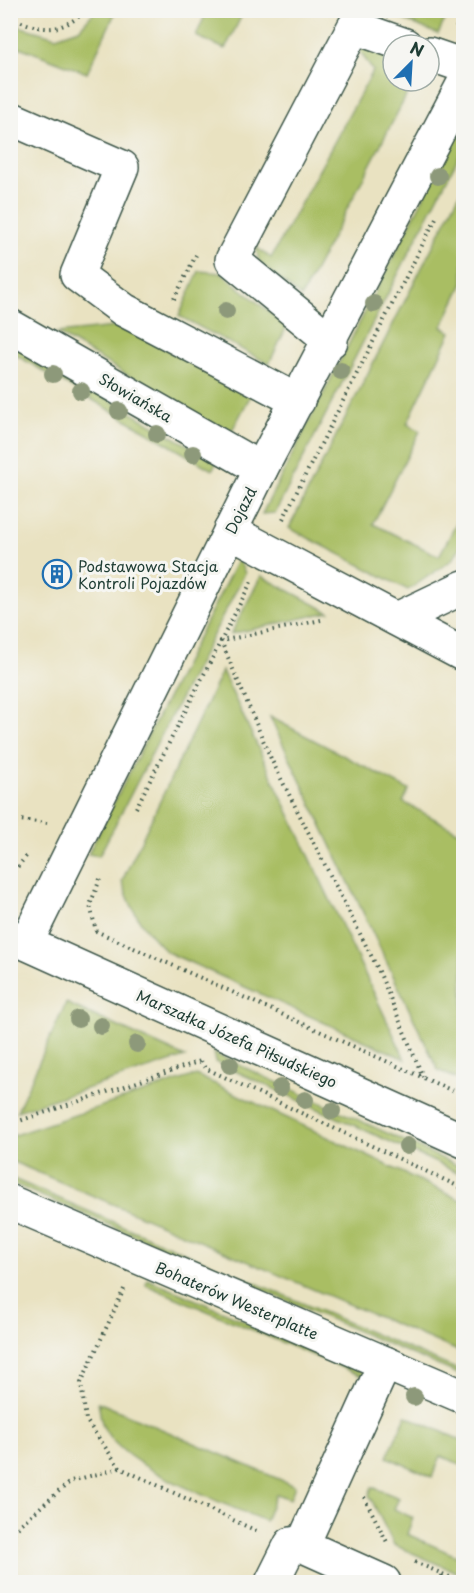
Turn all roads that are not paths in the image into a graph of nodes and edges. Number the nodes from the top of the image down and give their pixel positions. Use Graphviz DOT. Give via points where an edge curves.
graph roads {
  1 [pos="381,37"];
  2 [pos="441,58"];
  3 [pos="464,66"];
  4 [pos="464,83"];
  5 [pos="10,118"];
  6 [pos="10,326"];
  7 [pos="331,341"];
  8 [pos="298,401"];
  9 [pos="261,469"];
  10 [pos="230,531"];
  11 [pos="464,587"];
  12 [pos="397,619"];
  13 [pos="464,656"];
  14 [pos="18,939"];
  15 [pos="464,1141"];
  16 [pos="10,1203"];
  17 [pos="385,1363"];
  18 [pos="464,1397"];
  19 [pos="302,1546"];
  20 [pos="272,1582"];
  21 [pos="384,1582"];
  1 -- 7 [label="street" via="354,27 232,260"];
  2 -- 3 [label="street"];
  4 -- 7 [label="street, Dojazd"];
  5 -- 8 [label="street" via="122,167 77,274 124,310"];
  6 -- 9 [label="street, Słowiańska"];
  7 -- 8 [label="street, Dojazd"];
  8 -- 9 [label="street, Dojazd"];
  9 -- 10 [label="street, Dojazd"];
  10 -- 12 [label="street"];
  10 -- 14 [label="street, Dojazd"];
  11 -- 12 [label="street"];
  12 -- 13 [label="street"];
  14 -- 15 [label="street, Marszałka Józefa Piłsudskiego"];
  16 -- 17 [label="street, Bohaterów Westerplatte"];
  17 -- 18 [label="street, Bohaterów Westerplatte"];
  17 -- 19 [label="street"];
  19 -- 20 [label="street" via="291,1544"];
  19 -- 21 [label="street"];
}
